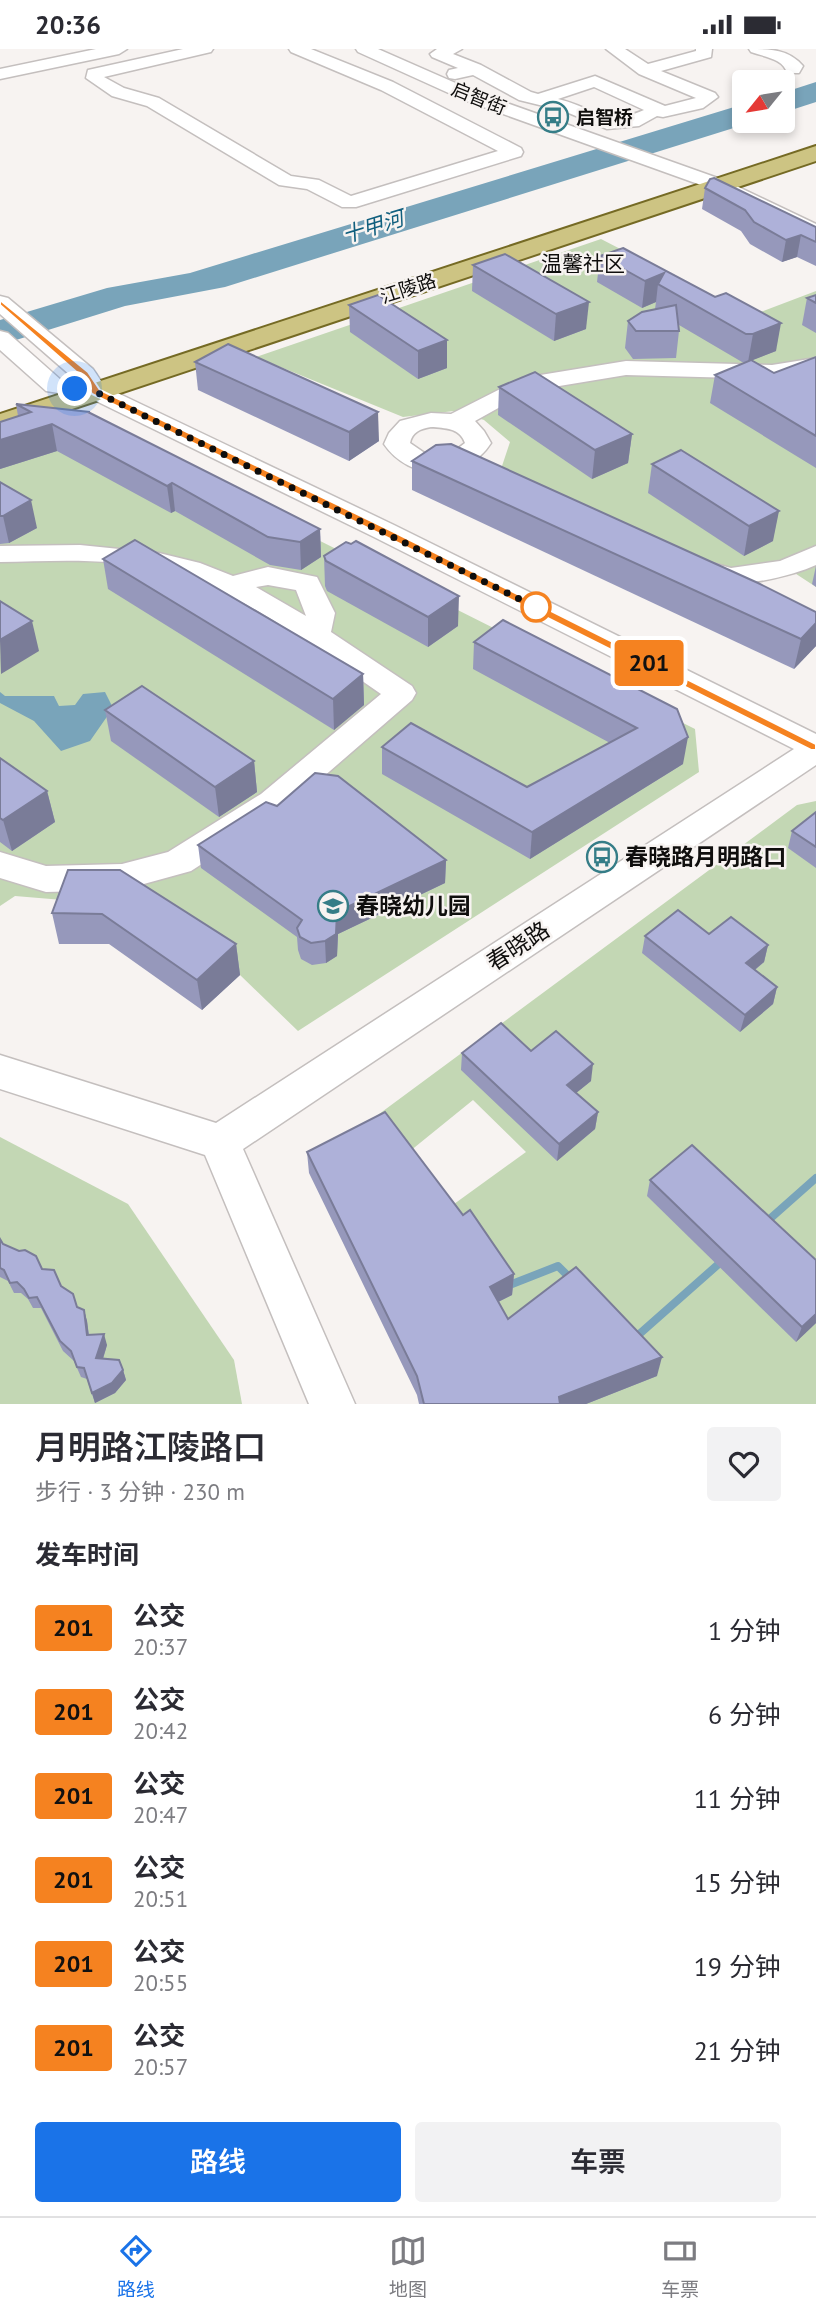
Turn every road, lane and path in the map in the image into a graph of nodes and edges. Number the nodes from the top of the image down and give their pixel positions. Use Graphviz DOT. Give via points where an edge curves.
graph roads {
  1 [pos="119,49"];
  2 [pos="297,49"];
  3 [pos="365,49"];
  4 [pos="454,49"];
  5 [pos="614,49"];
  6 [pos="704,49"];
  7 [pos="757,49"];
  8 [pos="191,50"];
  9 [pos="117,68"];
  10 [pos="475,69"];
  11 [pos="793,69"];
  12 [pos="645,70"];
  13 [pos="0,74"];
  14 [pos="429,78"];
  15 [pos="387,86"];
  16 [pos="147,100"];
  17 [pos="537,100"];
  18 [pos="649,114"];
  19 [pos="816,137"];
  20 [pos="816,153"];
  21 [pos="707,181"];
  22 [pos="816,232"];
  23 [pos="6,308"];
  24 [pos="8,345"];
  25 [pos="816,365"];
  26 [pos="90,383"];
  27 [pos="54,386"];
  28 [pos="0,404"];
  29 [pos="454,422"];
  30 [pos="0,424"];
  31 [pos="374,425"];
  32 [pos="398,436"];
  33 [pos="461,460"];
  34 [pos="486,472"];
  35 [pos="0,554"];
  36 [pos="816,554"];
  37 [pos="675,561"];
  38 [pos="231,585"];
  39 [pos="315,636"];
  40 [pos="816,749"];
  41 [pos="0,865"];
  42 [pos="0,1072"];
  43 [pos="220,1142"];
  44 [pos="332,1404"];
  1 -- 13 [label="street"];
  2 -- 15 [label="street"];
  3 -- 14 [label="street, 启智街"];
  4 -- 10 [label="street" via="438,54"];
  5 -- 12 [label="street"];
  6 -- 12 [label="street" via="705,54"];
  7 -- 11 [label="street" via="791,61"];
  8 -- 9 [label="street"];
  9 -- 16 [label="street" via="143,86"];
  9 -- 16 [label="street" via="94,74 94,78 118,92"];
  10 -- 14 [label="street"];
  10 -- 17 [label="street"];
  12 -- 17 [label="street" via="709,97 663,112 595,81"];
  14 -- 15 [label="street"];
  14 -- 21 [label="street, 启智街"];
  15 -- 16 [label="street" via="514,152 349,203 312,184 286,181"];
  17 -- 18 [label="street" via="570,107 607,124 633,122"];
  19 -- 21 [label="main road, 江陵路"];
  20 -- 21 [label="main road, 江陵路"];
  21 -- 22 [label="street"];
  21 -- 26 [label="main road, 江陵路"];
  23 -- 26 [label="street"];
  24 -- 27 [label="street"];
  25 -- 29 [label="street" via="772,372 626,368 522,386"];
  26 -- 27 [label="main road, 江陵路"];
  26 -- 30 [label="main road, 江陵路"];
  26 -- 40 [label="street" via="373,539"];
  27 -- 28 [label="main road, 江陵路"];
  29 -- 32 [label="street" via="420,422"];
  29 -- 33 [label="street" via="472,431 478,443 470,456"];
  31 -- 32 [label="street"];
  32 -- 33 [label="street" via="401,451 420,462"];
  33 -- 34 [label="street"];
  35 -- 38 [label="street" via="87,553 160,561"];
  36 -- 37 [label="street" via="787,568 730,577"];
  38 -- 39 [label="street"];
  38 -- 39 [label="street" via="268,576 318,576 321,613"];
  39 -- 41 [label="street" via="401,693 272,802 179,862 122,877 46,879"];
  40 -- 43 [label="street, 春晓路"];
  42 -- 43 [label="street"];
  43 -- 44 [label="street"];
}
